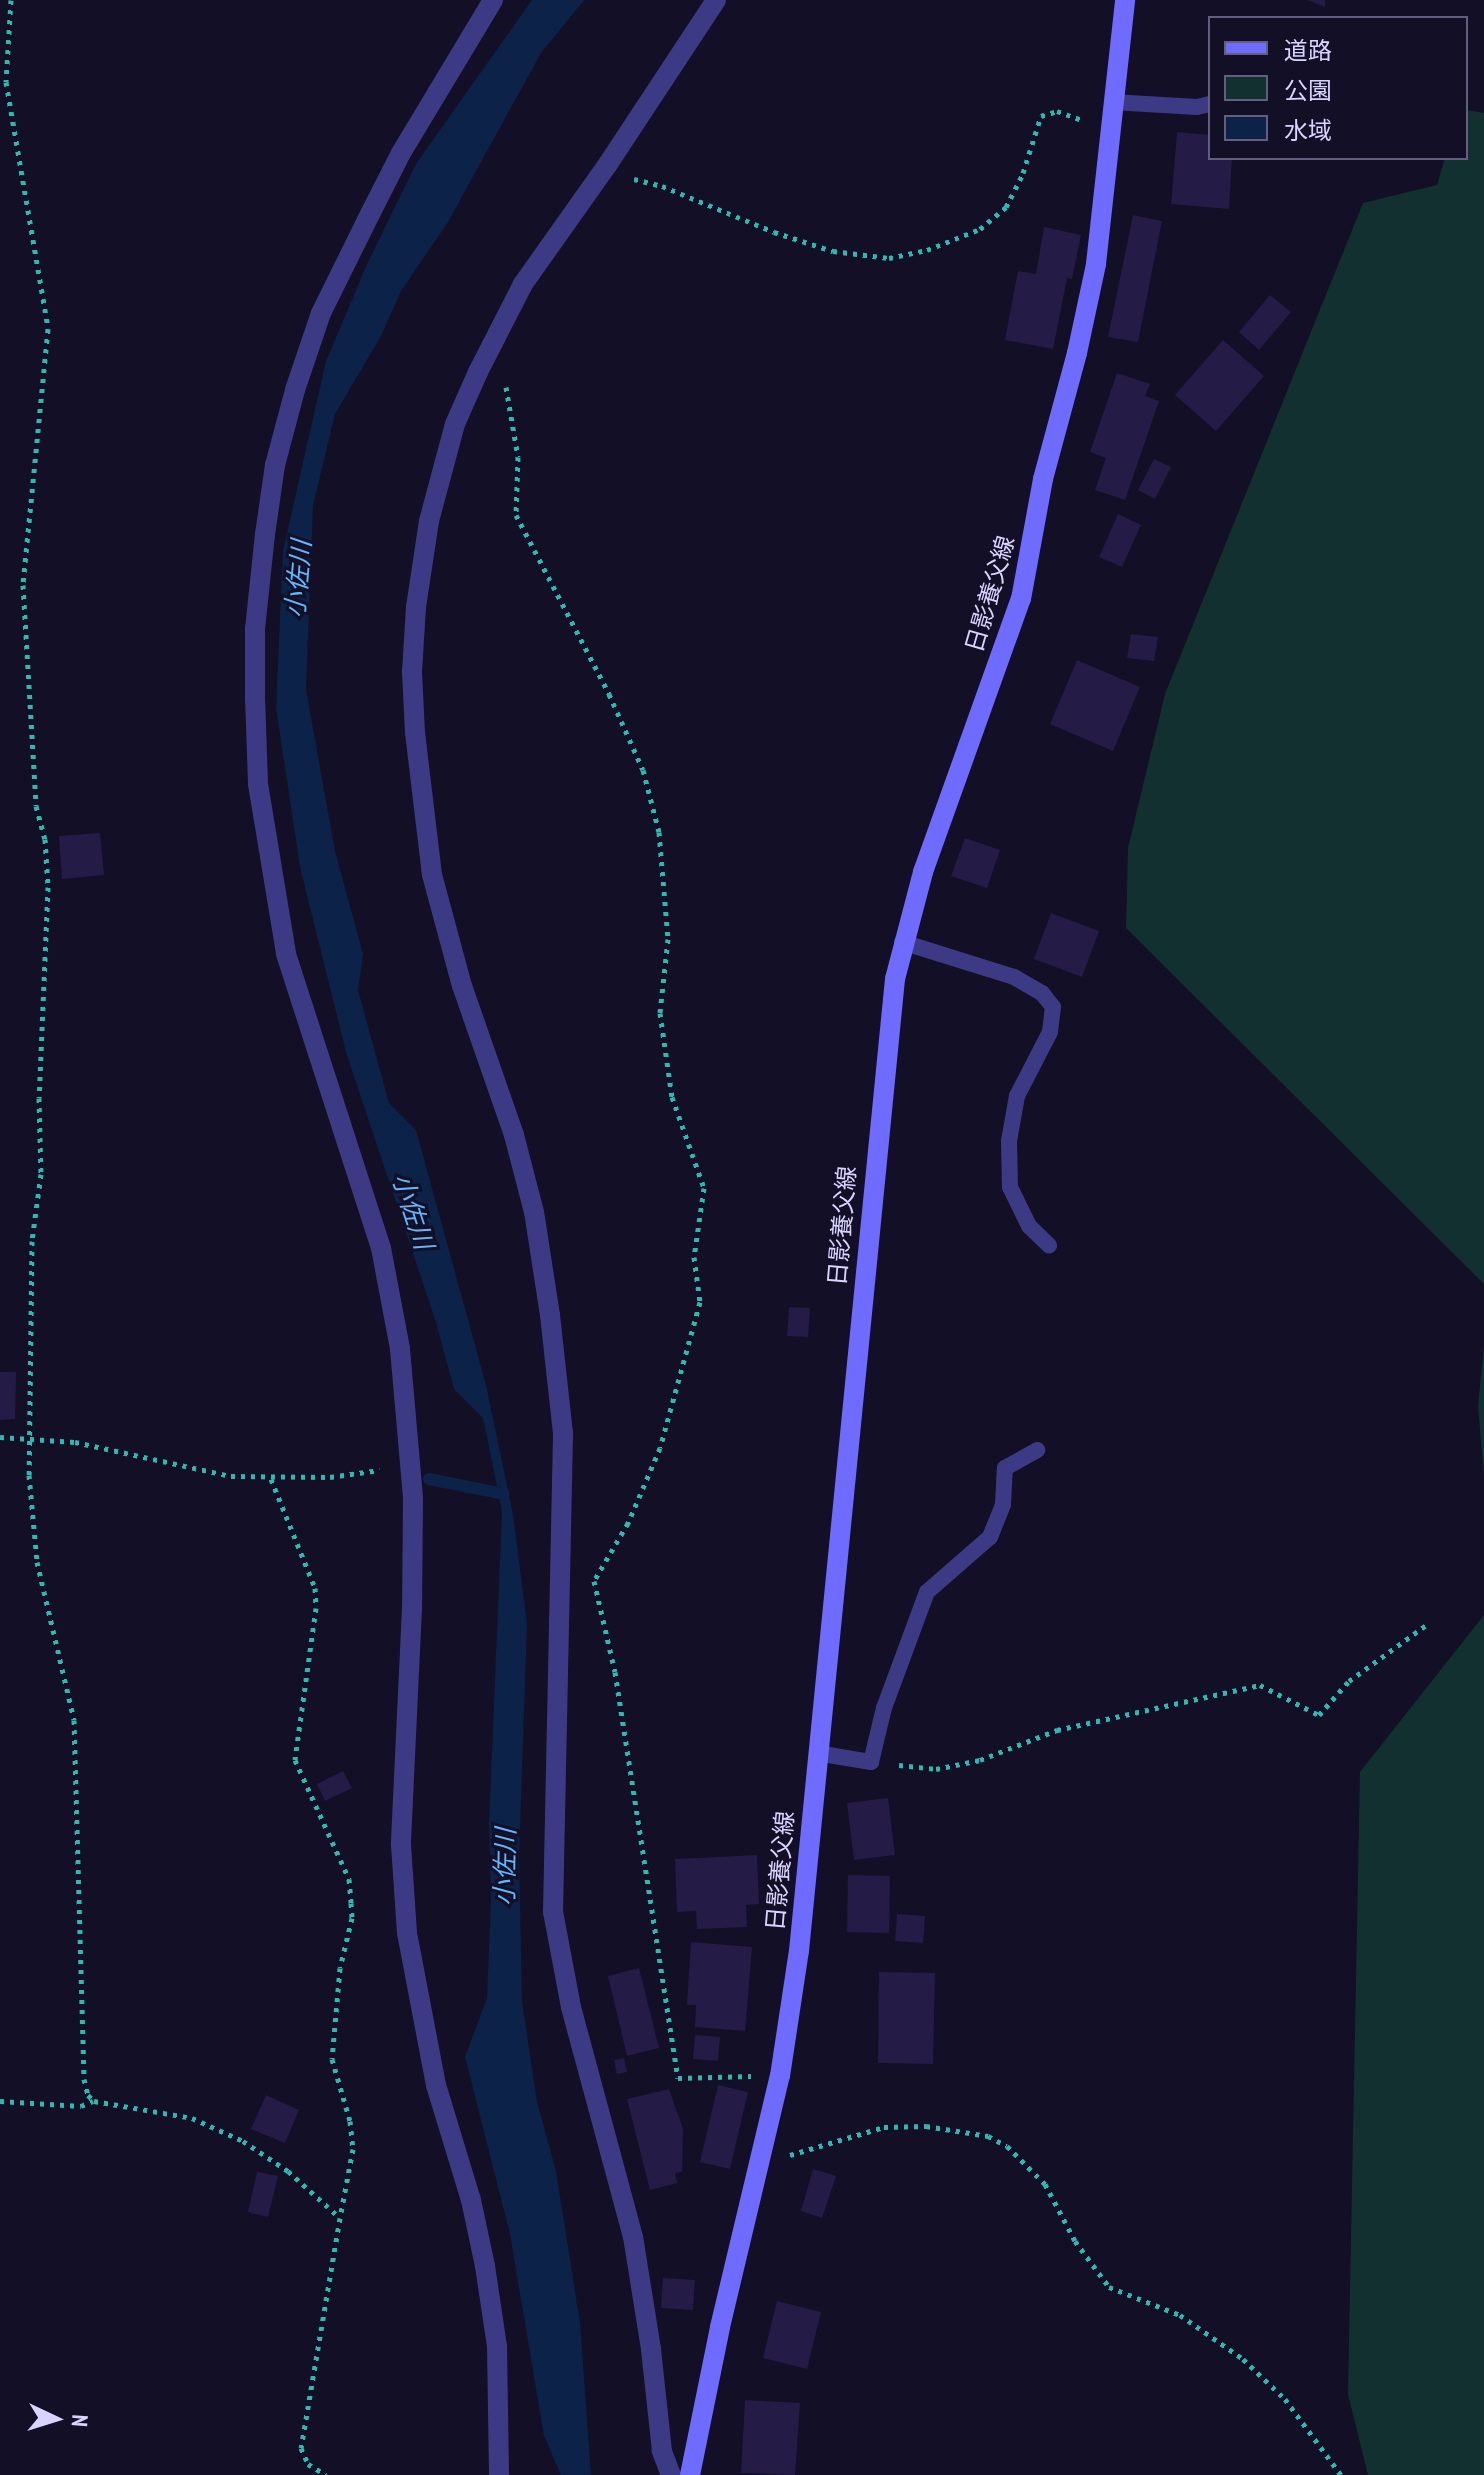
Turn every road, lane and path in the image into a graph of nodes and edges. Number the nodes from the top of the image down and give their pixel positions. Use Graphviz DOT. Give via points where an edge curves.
graph roads {
  1 [pos="11,0"];
  2 [pos="493,0"];
  3 [pos="716,0"];
  4 [pos="1125,0"];
  5 [pos="1112,102"];
  6 [pos="1208,104"];
  7 [pos="1109,134"];
  8 [pos="608,164"];
  9 [pos="507,380"];
  10 [pos="902,942"];
  11 [pos="1049,1245"];
  12 [pos="0,1437"];
  13 [pos="31,1438"];
  14 [pos="1037,1450"];
  15 [pos="409,1466"];
  16 [pos="271,1479"];
  17 [pos="1426,1625"];
  18 [pos="817,1753"];
  19 [pos="871,1762"];
  20 [pos="780,2076"];
  21 [pos="0,2101"];
  22 [pos="94,2101"];
  23 [pos="761,2158"];
  24 [pos="340,2218"];
  25 [pos="326,2475"];
  26 [pos="499,2475"];
  27 [pos="671,2475"];
  28 [pos="690,2475"];
  29 [pos="1341,2475"];
  1 -- 13 [label="path" via="6,82 48,329 23,585 36,806 45,839 48,887 41,1174 32,1241"];
  2 -- 15 [label="street" via="401,153 321,313 275,465 255,629 258,784 277,900 300,1004 381,1248 400,1349"];
  3 -- 8 [label="street"];
  4 -- 5 [label="main road, 日影養父線"];
  5 -- 6 [label="lane"];
  5 -- 7 [label="main road, 日影養父線"];
  7 -- 8 [label="path" via="1070,113 1041,116 1006,207 980,229 889,258 833,251 774,232 633,179"];
  7 -- 10 [label="main road, 日影養父線" via="1096,264 1043,479 1021,599"];
  8 -- 27 [label="street" via="523,284 455,424 429,521 412,672 432,875 462,986 514,1135 534,1212 550,1315 563,1433 553,1912 559,1957 633,2237 662,2451"];
  9 -- 20 [label="path" via="518,457 516,515 615,706 643,770 659,832 668,939 660,1013 672,1097 704,1188 694,1257 700,1302 690,1345 660,1448 628,1523 594,1581 617,1688 678,2078"];
  10 -- 11 [label="lane" via="1014,977 1042,993 1053,1007 1050,1032 1017,1096 1009,1141 1010,1187 1029,1226"];
  10 -- 18 [label="main road, 日影養父線" via="887,1033"];
  12 -- 13 [label="path"];
  13 -- 16 [label="path"];
  13 -- 22 [label="path" via="37,1562 74,1720 82,2049 84,2079"];
  14 -- 19 [label="lane" via="1005,1468 1003,1504 990,1537 927,1592 884,1708"];
  15 -- 16 [label="path"];
  15 -- 26 [label="street" via="412,1608 401,1845 407,1933 436,2085 485,2266 497,2346"];
  16 -- 24 [label="path" via="315,1588 295,1760 349,1879 352,1918 340,1968 332,2059 353,2149"];
  17 -- 19 [label="path" via="1349,1681 1319,1715 1260,1685 1057,1730 980,1760 936,1769"];
  18 -- 19 [label="lane"];
  18 -- 20 [label="main road, 日影養父線" via="799,1951"];
  20 -- 23 [label="main road, 日影養父線"];
  21 -- 22 [label="path" via="81,2106"];
  22 -- 24 [label="path" via="192,2118 243,2141 288,2171"];
  23 -- 28 [label="main road, 日影養父線"];
  23 -- 29 [label="path" via="803,2153 884,2127 926,2126 988,2136 1007,2146 1045,2184 1075,2241 1109,2287 1180,2315 1233,2350 1285,2399"];
  24 -- 25 [label="path" via="301,2448 308,2464"];
}
